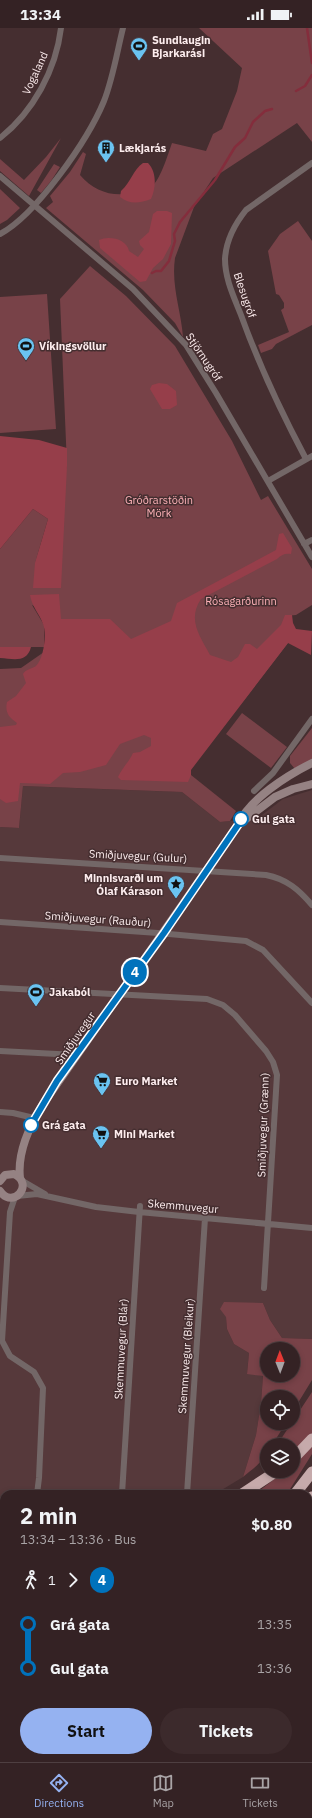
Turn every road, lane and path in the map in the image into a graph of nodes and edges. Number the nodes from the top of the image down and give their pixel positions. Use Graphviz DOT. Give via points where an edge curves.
graph roads {
  1 [pos="62,28"];
  2 [pos="123,28"];
  3 [pos="0,138"];
  4 [pos="312,163"];
  5 [pos="0,176"];
  6 [pos="34,206"];
  7 [pos="0,234"];
  8 [pos="309,457"];
  9 [pos="268,481"];
  10 [pos="312,540"];
  11 [pos="304,544"];
  12 [pos="312,557"];
  13 [pos="312,719"];
  14 [pos="312,763"];
  15 [pos="312,784"];
  16 [pos="254,791"];
  17 [pos="238,825"];
  18 [pos="0,858"];
  19 [pos="206,870"];
  20 [pos="312,905"];
  21 [pos="0,922"];
  22 [pos="164,933"];
  23 [pos="0,988"];
  24 [pos="119,994"];
  25 [pos="312,1003"];
  26 [pos="0,1051"];
  27 [pos="76,1055"];
  28 [pos="0,1112"];
  29 [pos="34,1118"];
  30 [pos="22,1151"];
  31 [pos="3,1177"];
  32 [pos="21,1179"];
  33 [pos="7,1195"];
  34 [pos="54,1198"];
  35 [pos="139,1209"];
  36 [pos="205,1218"];
  37 [pos="268,1225"];
  38 [pos="312,1228"];
  39 [pos="264,1288"];
  40 [pos="312,1439"];
  41 [pos="300,1452"];
  42 [pos="312,1472"];
  43 [pos="266,1478"];
  44 [pos="38,1490"];
  45 [pos="122,1490"];
  46 [pos="187,1490"];
  47 [pos="248,1490"];
  48 [pos="299,1490"];
  1 -- 3 [label="street, Vogaland" via="54,59 42,87 20,119"];
  2 -- 6 [label="street" via="103,103 63,169"];
  4 -- 8 [label="street, Blesugróf" via="246,210 230,237 225,260 228,280 252,345 279,407"];
  5 -- 6 [label="street, Stjörnugróf"];
  6 -- 7 [label="street" via="17,224"];
  6 -- 9 [label="street, Stjörnugróf" via="133,289 178,336 197,360"];
  8 -- 9 [label="street"];
  9 -- 11 [label="street, Stjörnugróf"];
  10 -- 11 [label="street"];
  11 -- 12 [label="street, Stjörnugróf"];
  13 -- 16 [label="street" via="270,776"];
  14 -- 17 [label="street, Smiðjuvegur" via="265,794 242,816"];
  15 -- 17 [label="street, Smiðjuvegur" via="275,797"];
  17 -- 19 [label="street, Smiðjuvegur"];
  18 -- 19 [label="street, Smiðjuvegur (Gulur)"];
  19 -- 20 [label="street, Smiðjuvegur (Gulur)" via="266,875 281,879 299,891"];
  19 -- 22 [label="street, Smiðjuvegur"];
  21 -- 22 [label="street, Smiðjuvegur (Rauður)"];
  22 -- 24 [label="street, Smiðjuvegur"];
  22 -- 25 [label="street, Smiðjuvegur (Rauður)" via="239,939 252,943 267,954"];
  23 -- 24 [label="street, Smiðjuvegur (Grænn)"];
  24 -- 27 [label="street, Smiðjuvegur"];
  24 -- 37 [label="street, Smiðjuvegur (Grænn)" via="207,999 218,1002 232,1011 266,1051 277,1075"];
  26 -- 27 [label="street"];
  27 -- 29 [label="street, Smiðjuvegur"];
  28 -- 29 [label="street"];
  29 -- 30 [label="street, Smiðjuvegur"];
  30 -- 31 [label="street, Smiðjuvegur" via="15,1166"];
  30 -- 32 [label="street, Smiðjuvegur" via="19,1166"];
  31 -- 32 [label="street" via="14,1174"];
  32 -- 33 [label="street, Smiðjuvegur" via="23,1187"];
  32 -- 34 [label="street, Skemmuvegur"];
  33 -- 34 [label="street, Skemmuvegur" via="37,1194"];
  33 -- 44 [label="street" via="10,1212 2,1341 10,1356 34,1372 43,1388"];
  34 -- 35 [label="street, Skemmuvegur" via="96,1207"];
  35 -- 36 [label="street, Skemmuvegur"];
  35 -- 45 [label="street, Skemmuvegur (Blár)"];
  36 -- 37 [label="street, Skemmuvegur"];
  36 -- 46 [label="street, Skemmuvegur (Bleikur)"];
  37 -- 38 [label="street, Skemmuvegur"];
  37 -- 39 [label="street, Smiðjuvegur (Grænn)"];
  40 -- 41 [label="highway"];
  42 -- 48 [label="highway"];
  43 -- 47 [label="highway"];
}
